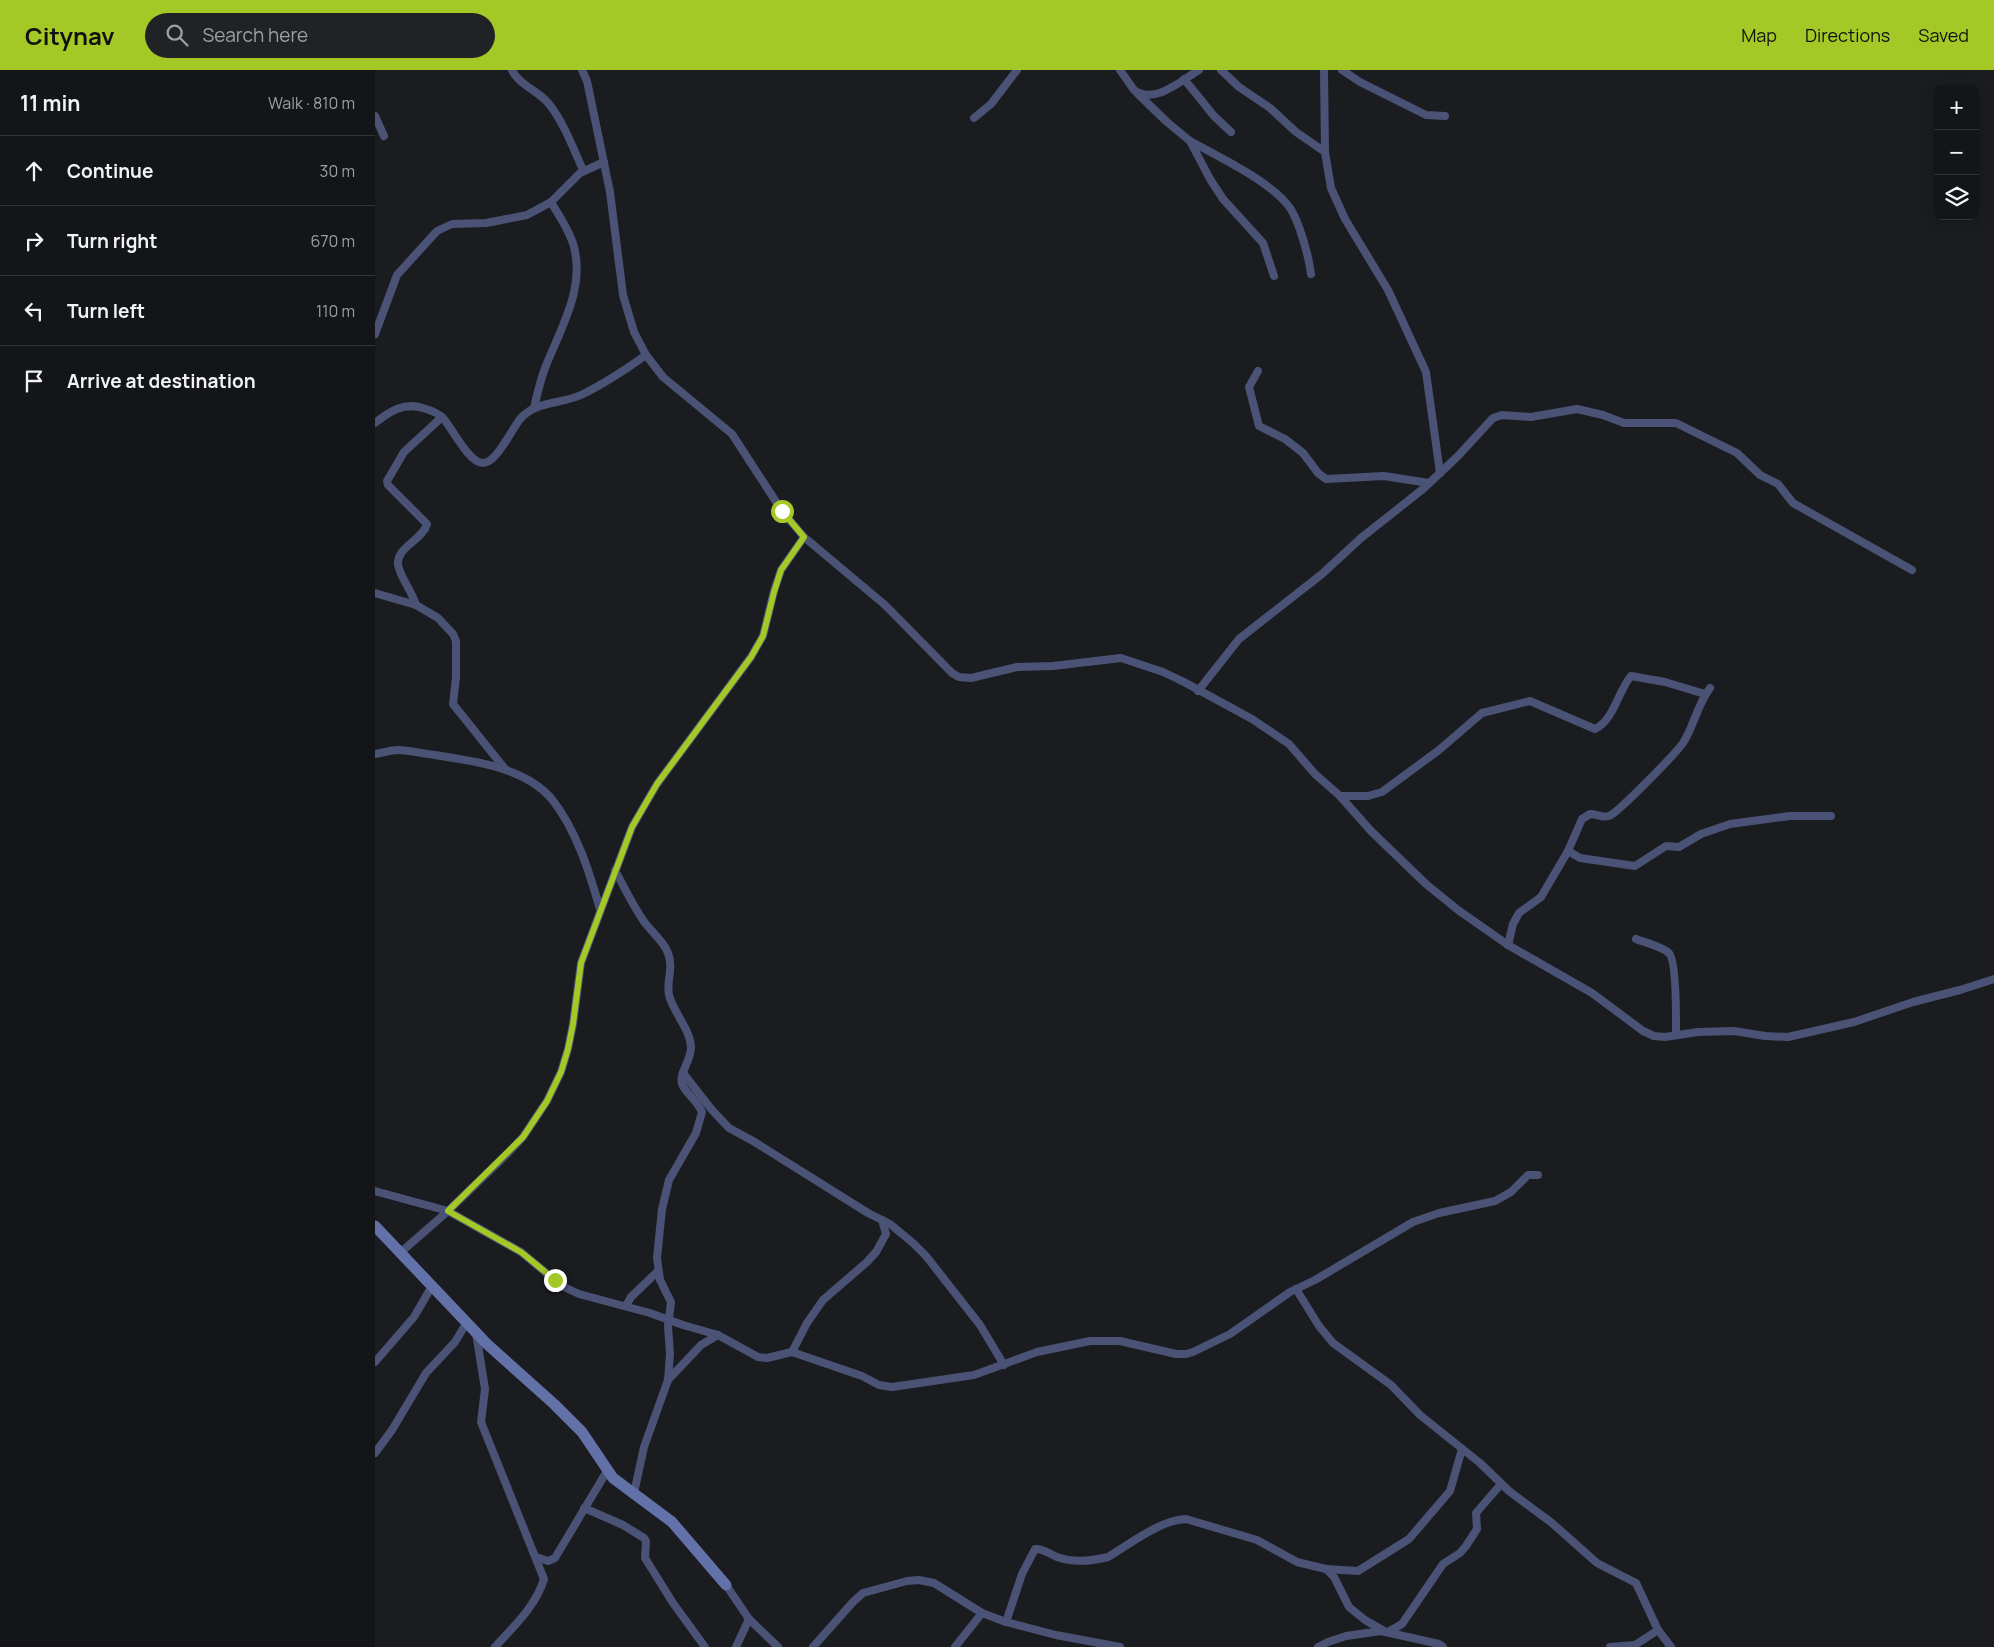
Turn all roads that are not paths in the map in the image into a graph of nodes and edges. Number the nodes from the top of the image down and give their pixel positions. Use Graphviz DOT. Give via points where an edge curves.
graph roads {
  1 [pos="512,70"];
  2 [pos="582,70"];
  3 [pos="1017,70"];
  4 [pos="1120,70"];
  5 [pos="1184,70"];
  6 [pos="1199,70"];
  7 [pos="1221,70"];
  8 [pos="1324,70"];
  9 [pos="1342,70"];
  10 [pos="1183,79"];
  11 [pos="1137,93"];
  12 [pos="375,116"];
  13 [pos="1445,116"];
  14 [pos="973,118"];
  15 [pos="1231,132"];
  16 [pos="384,136"];
  17 [pos="1190,141"];
  18 [pos="1325,152"];
  19 [pos="604,162"];
  20 [pos="583,170"];
  21 [pos="551,202"];
  22 [pos="1311,274"];
  23 [pos="1274,276"];
  24 [pos="375,334"];
  25 [pos="646,355"];
  26 [pos="1258,371"];
  27 [pos="534,408"];
  28 [pos="443,417"];
  29 [pos="375,423"];
  30 [pos="1440,473"];
  31 [pos="1429,483"];
  32 [pos="804,537"];
  33 [pos="1912,570"];
  34 [pos="375,593"];
  35 [pos="416,605"];
  36 [pos="1198,691"];
  37 [pos="375,754"];
  38 [pos="505,769"];
  39 [pos="1340,796"];
  40 [pos="1831,816"];
  41 [pos="1568,851"];
  42 [pos="615,870"];
  43 [pos="600,909"];
  44 [pos="1636,939"];
  45 [pos="1508,945"];
  46 [pos="1994,979"];
  47 [pos="1676,1035"];
  48 [pos="683,1073"];
  49 [pos="1538,1175"];
  50 [pos="375,1191"];
  51 [pos="448,1211"];
  52 [pos="882,1220"];
  53 [pos="375,1226"];
  54 [pos="400,1253"];
  55 [pos="658,1271"];
  56 [pos="432,1286"];
  57 [pos="1296,1289"];
  58 [pos="626,1306"];
  59 [pos="669,1320"];
  60 [pos="467,1322"];
  61 [pos="476,1333"];
  62 [pos="718,1335"];
  63 [pos="792,1352"];
  64 [pos="375,1362"];
  65 [pos="1003,1365"];
  66 [pos="668,1380"];
  67 [pos="1462,1449"];
  68 [pos="375,1453"];
  69 [pos="607,1471"];
  70 [pos="1501,1484"];
  71 [pos="634,1493"];
  72 [pos="584,1508"];
  73 [pos="536,1557"];
  74 [pos="1326,1569"];
  75 [pos="726,1585"];
  76 [pos="981,1613"];
  77 [pos="749,1619"];
  78 [pos="1006,1622"];
  79 [pos="1658,1630"];
  80 [pos="1387,1632"];
  81 [pos="1073,1639"];
  82 [pos="495,1647"];
  83 [pos="705,1647"];
  84 [pos="736,1647"];
  85 [pos="778,1647"];
  86 [pos="813,1647"];
  87 [pos="955,1647"];
  88 [pos="1071,1647"];
  89 [pos="1120,1647"];
  90 [pos="1318,1647"];
  91 [pos="1443,1647"];
  92 [pos="1610,1647"];
  93 [pos="1671,1647"];
  1 -- 20 [label="street" via="515,77 549,104"];
  2 -- 19 [label="street"];
  3 -- 14 [label="street" via="991,104"];
  4 -- 11 [label="street"];
  5 -- 10 [label="street"];
  6 -- 10 [label="street"];
  7 -- 18 [label="street"];
  8 -- 18 [label="street"];
  9 -- 13 [label="street" via="1426,115"];
  10 -- 11 [label="street" via="1159,94"];
  10 -- 15 [label="street"];
  11 -- 17 [label="street"];
  12 -- 16 [label="street"];
  17 -- 22 [label="street" via="1267,187 1289,207 1307,252"];
  17 -- 23 [label="street" via="1223,200 1263,243"];
  18 -- 30 [label="street" via="1334,197 1387,290 1426,372"];
  19 -- 20 [label="street"];
  19 -- 25 [label="street" via="623,296 634,332"];
  20 -- 21 [label="street"];
  21 -- 24 [label="street" via="527,215 486,223 452,224 437,231 397,275"];
  21 -- 27 [label="street" via="574,245 577,259 575,286"];
  25 -- 27 [label="street" via="615,377 582,394"];
  25 -- 32 [label="street" via="663,377 732,434 777,505"];
  26 -- 31 [label="street" via="1249,390 1259,426 1285,439 1303,453 1321,476 1330,480 1384,476"];
  27 -- 28 [label="street" via="522,417 493,458 481,464 468,454"];
  28 -- 29 [label="street" via="424,408 406,405"];
  28 -- 35 [label="street" via="404,452 387,481 427,524 398,560"];
  30 -- 31 [label="street"];
  30 -- 33 [label="street" via="1493,418 1502,415 1531,417 1577,409 1624,423 1672,423 1737,453 1760,474 1777,484 1803,510"];
  31 -- 36 [label="street" via="1239,639"];
  32 -- 36 [label="street" via="885,605 945,669 959,677 979,678 1017,667 1121,658 1163,672"];
  32 -- 42 [label="street" via="781,570 763,636 648,799 632,827"];
  34 -- 35 [label="street"];
  35 -- 38 [label="street" via="438,618 453,634 456,641 456,677 453,704"];
  36 -- 39 [label="street" via="1245,715 1289,744"];
  37 -- 38 [label="street" via="390,750 412,751"];
  38 -- 43 [label="street" via="542,790 560,810 582,854"];
  39 -- 41 [label="street" via="1368,796 1382,792 1486,710 1530,701 1595,729 1612,710 1631,676 1708,691 1682,744 1613,813 1602,817 1590,814 1581,819"];
  39 -- 45 [label="street" via="1371,831 1427,884"];
  40 -- 41 [label="street" via="1790,816 1730,824 1701,834 1679,847 1665,846 1635,866 1580,858"];
  41 -- 45 [label="street" via="1541,897 1516,918"];
  42 -- 43 [label="street"];
  42 -- 48 [label="street" via="642,919 669,954 672,968 668,986 670,997 691,1046"];
  43 -- 51 [label="street" via="581,963 572,1031 555,1086 523,1137"];
  44 -- 47 [label="street" via="1665,951 1672,958"];
  45 -- 47 [label="street" via="1593,993 1643,1031 1654,1036"];
  46 -- 47 [label="street" via="1804,1034 1775,1037 1714,1031"];
  48 -- 52 [label="street" via="729,1128"];
  48 -- 55 [label="street" via="682,1084 700,1106 701,1118 696,1134 666,1187"];
  49 -- 57 [label="street" via="1529,1175 1511,1192 1489,1203 1413,1222"];
  50 -- 51 [label="street"];
  51 -- 54 [label="street"];
  51 -- 58 [label="street" via="521,1252 569,1290"];
  52 -- 63 [label="street" via="886,1234 876,1252 823,1300"];
  52 -- 65 [label="street" via="926,1256 980,1325"];
  53 -- 54 [label="street"];
  54 -- 56 [label="street"];
  55 -- 58 [label="street"];
  55 -- 59 [label="street" via="671,1302"];
  56 -- 60 [label="street"];
  56 -- 64 [label="street" via="414,1316"];
  57 -- 65 [label="street" via="1230,1334 1186,1354 1107,1340 1053,1348"];
  57 -- 67 [label="street" via="1333,1343 1391,1385 1420,1415"];
  58 -- 59 [label="street"];
  59 -- 62 [label="street"];
  59 -- 66 [label="street"];
  60 -- 61 [label="street"];
  60 -- 68 [label="street" via="455,1342 426,1374"];
  61 -- 69 [label="street" via="583,1432"];
  61 -- 73 [label="street" via="485,1389 481,1422"];
  62 -- 63 [label="street" via="763,1358"];
  62 -- 66 [label="street" via="701,1345"];
  63 -- 65 [label="street" via="888,1387 961,1378"];
  66 -- 71 [label="street" via="644,1447"];
  67 -- 70 [label="street"];
  67 -- 74 [label="street" via="1450,1491 1409,1538 1358,1571"];
  69 -- 71 [label="street"];
  69 -- 72 [label="street"];
  70 -- 79 [label="street" via="1597,1563 1636,1583"];
  70 -- 80 [label="street" via="1476,1513 1477,1529 1466,1546 1443,1564 1401,1624"];
  71 -- 75 [label="street" via="672,1522"];
  72 -- 73 [label="street" via="555,1558 548,1561"];
  72 -- 83 [label="street" via="644,1538 645,1558"];
  73 -- 82 [label="street" via="544,1576 541,1588 517,1623"];
  74 -- 78 [label="street" via="1297,1562 1246,1537 1193,1520 1179,1519 1100,1559 1070,1561 1035,1549 1022,1574"];
  74 -- 80 [label="street" via="1349,1607"];
  75 -- 77 [label="street"];
  76 -- 78 [label="street"];
  76 -- 86 [label="street" via="934,1583 907,1581 863,1593"];
  76 -- 87 [label="street"];
  77 -- 84 [label="street"];
  77 -- 85 [label="street"];
  78 -- 81 [label="street"];
  79 -- 92 [label="street" via="1635,1645"];
  79 -- 93 [label="street"];
  80 -- 90 [label="street" via="1346,1636"];
  80 -- 91 [label="street"];
  81 -- 88 [label="street"];
  81 -- 89 [label="street"];
}
